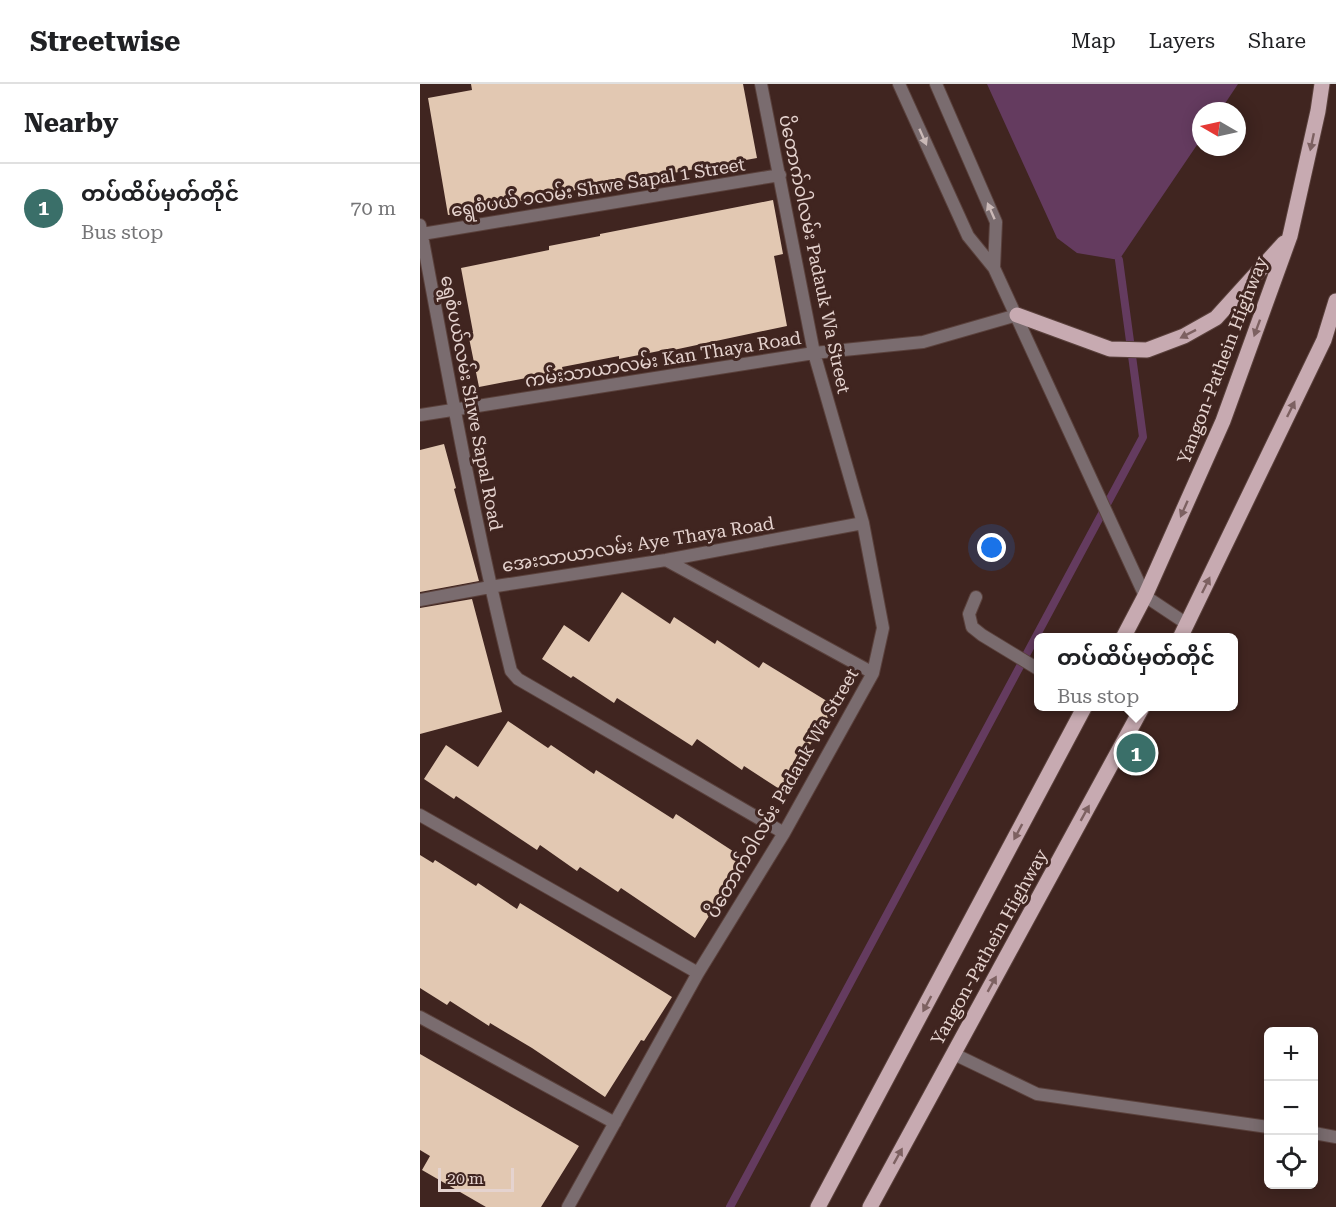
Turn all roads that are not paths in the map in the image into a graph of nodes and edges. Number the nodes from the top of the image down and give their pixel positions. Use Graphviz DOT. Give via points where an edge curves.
graph roads {
  1 [pos="761,84"];
  2 [pos="899,84"];
  3 [pos="936,84"];
  4 [pos="1322,84"];
  5 [pos="780,175"];
  6 [pos="421,230"];
  7 [pos="1290,236"];
  8 [pos="994,268"];
  9 [pos="1336,301"];
  10 [pos="1017,315"];
  11 [pos="814,353"];
  12 [pos="453,409"];
  13 [pos="420,416"];
  14 [pos="863,523"];
  15 [pos="666,560"];
  16 [pos="490,587"];
  17 [pos="1145,596"];
  18 [pos="976,597"];
  19 [pos="420,600"];
  20 [pos="1184,631"];
  21 [pos="1125,633"];
  22 [pos="1034,667"];
  23 [pos="873,673"];
  24 [pos="1083,711"];
  25 [pos="1140,711"];
  26 [pos="420,815"];
  27 [pos="784,833"];
  28 [pos="698,973"];
  29 [pos="420,1017"];
  30 [pos="954,1054"];
  31 [pos="615,1123"];
  32 [pos="1264,1126"];
  33 [pos="1318,1134"];
  34 [pos="1336,1137"];
  35 [pos="568,1207"];
  36 [pos="818,1207"];
  37 [pos="870,1207"];
  1 -- 5 [label="street, ပိတောက်ဝါလမ်း Padauk Wa Street"];
  2 -- 8 [label="street, one-way" via="968,236"];
  8 -- 3 [label="street, one-way" via="996,222"];
  4 -- 7 [label="main road, Yangon-Pathein Highway, one-way"];
  5 -- 6 [label="street, ရွေစံပယ် ၁လမ်း Shwe Sapal 1 Street"];
  5 -- 11 [label="street, ပိတောက်ဝါလမ်း Padauk Wa Street"];
  6 -- 12 [label="street, ရွေစံပယ်လမ်း Shwe Sapal Road"];
  7 -- 10 [label="main road, one-way" via="1216,318 1147,350 1110,349"];
  7 -- 17 [label="main road, Yangon-Pathein Highway, one-way" via="1224,421"];
  8 -- 10 [label="street"];
  20 -- 9 [label="main road, one-way" via="1324,340"];
  10 -- 11 [label="street, ကမ်းသာယာလမ်း Kan Thaya Road" via="923,342"];
  10 -- 17 [label="street"];
  11 -- 12 [label="street, ကမ်းသာယာလမ်း Kan Thaya Road"];
  11 -- 14 [label="street, ပိတောက်ဝါလမ်း Padauk Wa Street"];
  12 -- 13 [label="street, ကမ်းသာယာလမ်း Kan Thaya Road"];
  12 -- 16 [label="street, ရွေစံပယ်လမ်း Shwe Sapal Road"];
  14 -- 15 [label="street, အေးသာယာလမ်း Aye Thaya Road"];
  14 -- 23 [label="street, ပိတောက်ဝါလမ်း Padauk Wa Street" via="883,628"];
  15 -- 16 [label="street, အေးသာယာလမ်း Aye Thaya Road"];
  15 -- 23 [label="street"];
  16 -- 19 [label="street, အေးသာယာလမ်း Aye Thaya Road"];
  16 -- 27 [label="street, ရွေစံပယ်လမ်း Shwe Sapal Road" via="511,671 518,680"];
  17 -- 20 [label="street"];
  17 -- 21 [label="main road, Yangon-Pathein Highway"];
  18 -- 22 [label="street" via="969,614 972,627"];
  23 -- 27 [label="street, ပိတောက်ဝါလမ်း Padauk Wa Street"];
  24 -- 36 [label="main road, Yangon-Pathein Highway, one-way"];
  30 -- 25 [label="main road, Yangon-Pathein Highway, one-way"];
  26 -- 28 [label="street"];
  27 -- 28 [label="street, ပိတောက်ဝါလမ်း Padauk Wa Street"];
  28 -- 31 [label="street, ပိတောက်ဝါလမ်း Padauk Wa Street"];
  29 -- 31 [label="street"];
  30 -- 32 [label="street" via="1037,1094"];
  37 -- 30 [label="main road, Yangon-Pathein Highway, one-way"];
  31 -- 35 [label="street, ပိတောက်ဝါလမ်း Padauk Wa Street"];
  33 -- 34 [label="street"];
}
